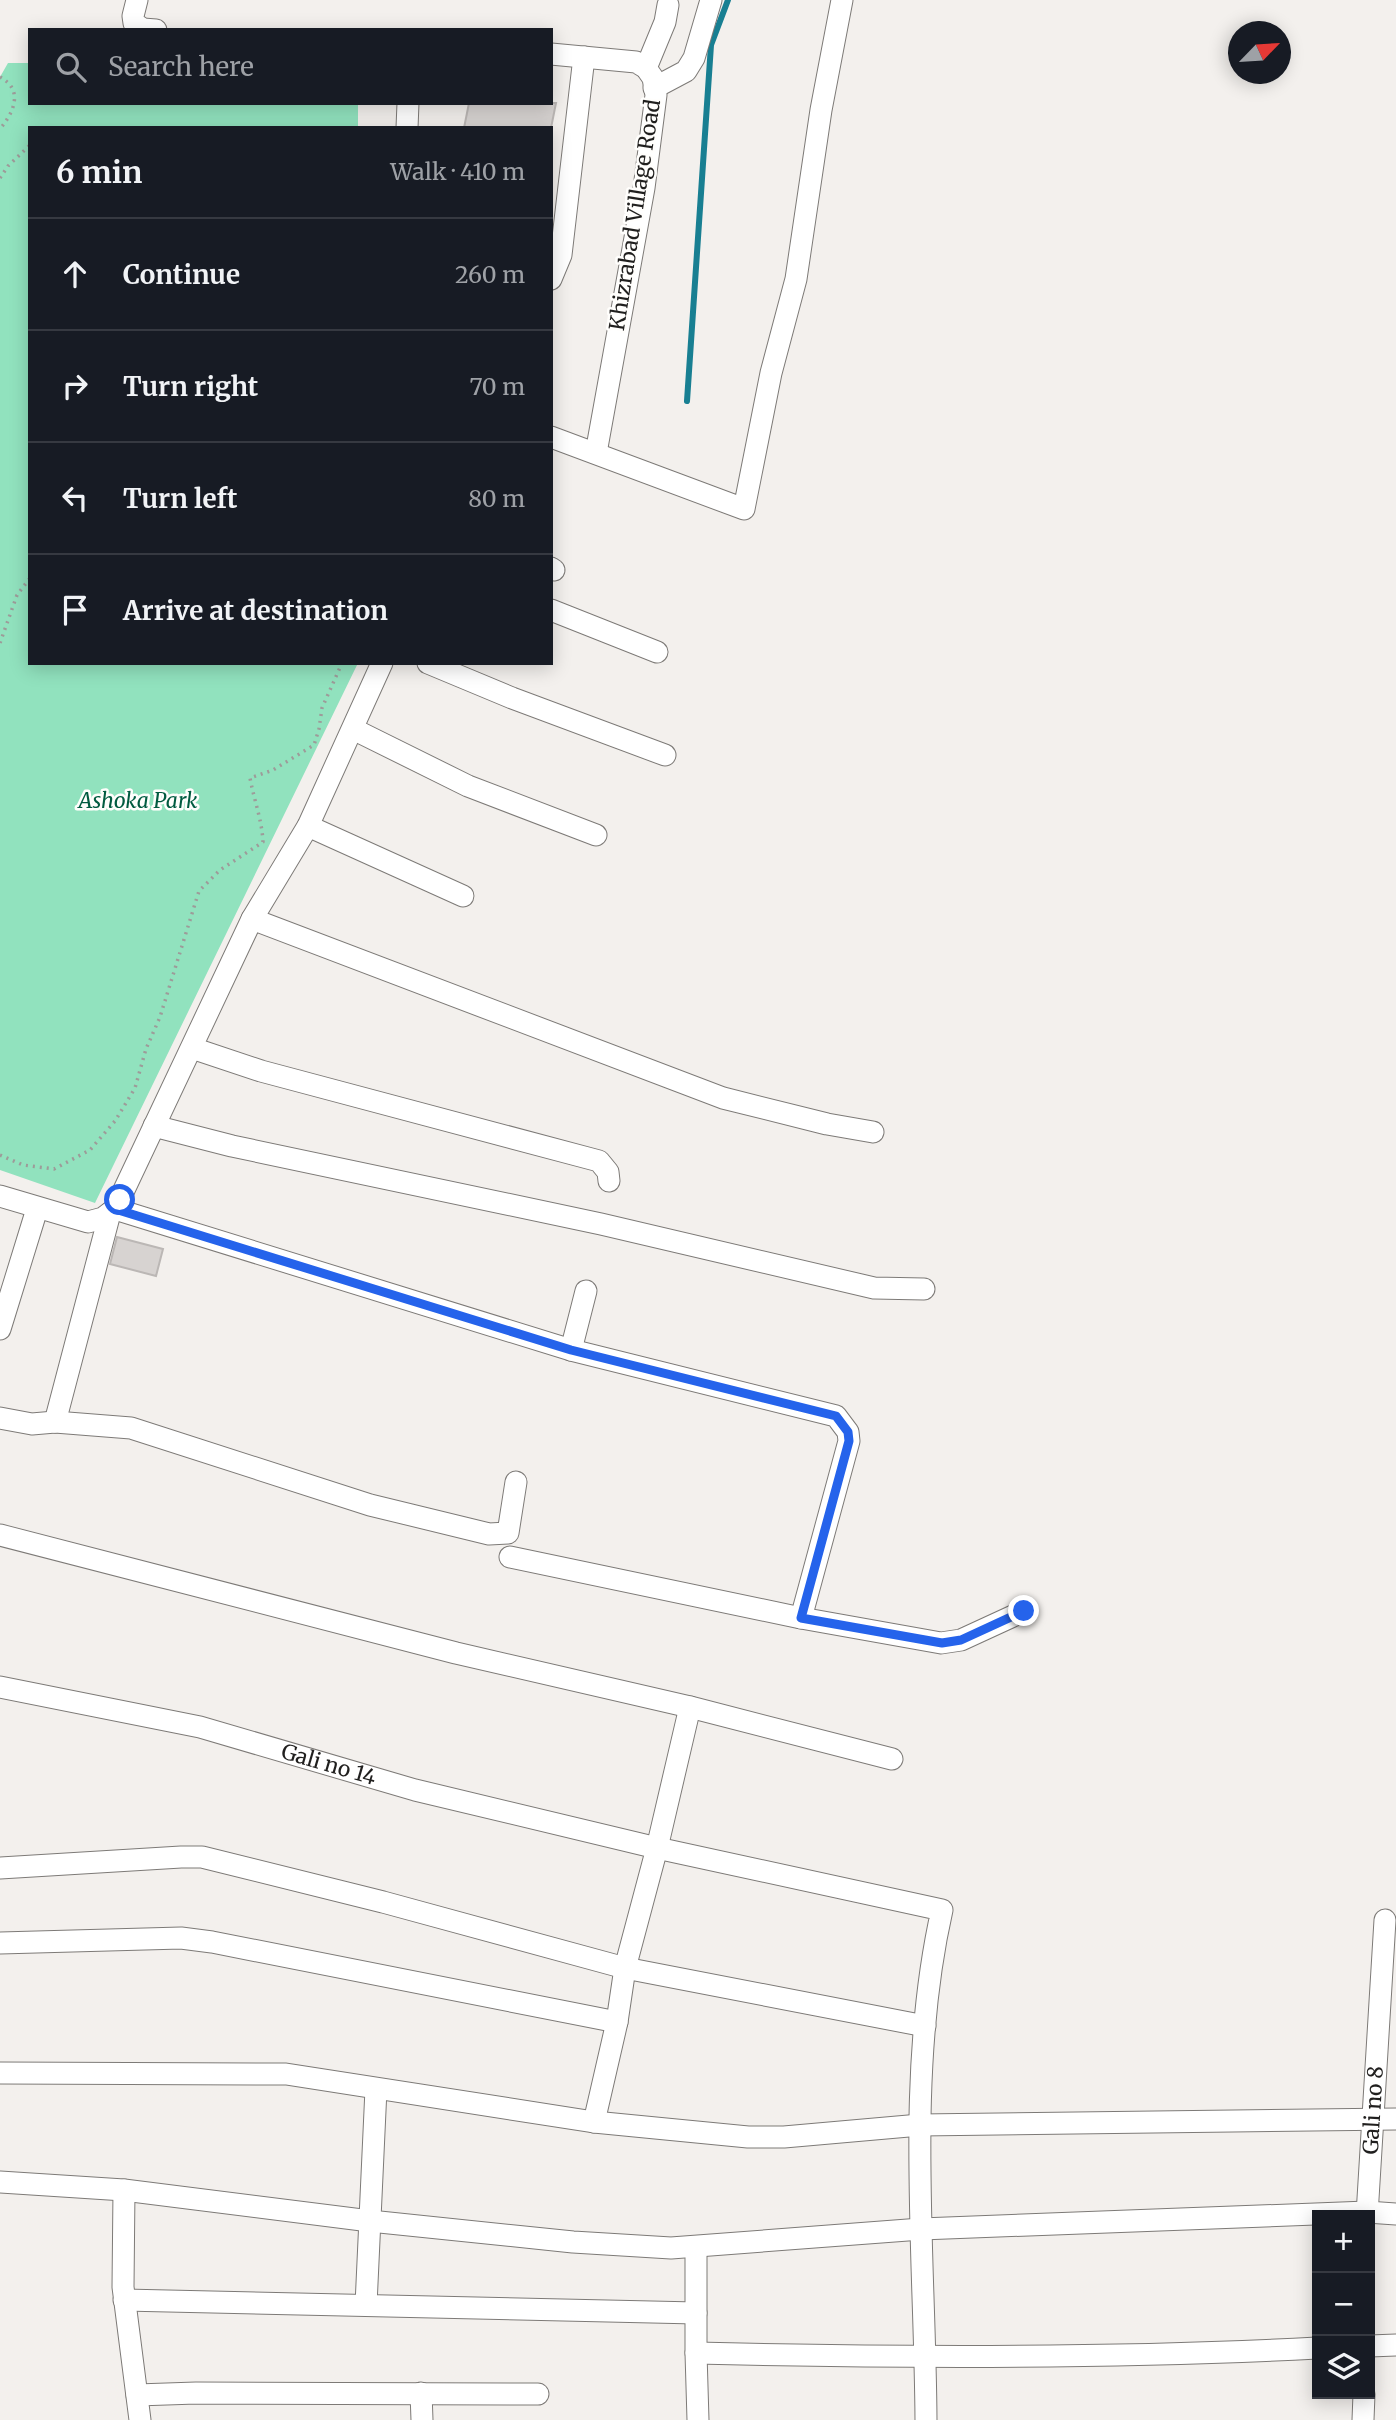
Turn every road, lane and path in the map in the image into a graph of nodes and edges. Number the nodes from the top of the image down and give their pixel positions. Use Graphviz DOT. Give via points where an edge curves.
graph roads {
  1 [pos="137,0"];
  2 [pos="711,0"];
  3 [pos="842,0"];
  4 [pos="668,5"];
  5 [pos="142,28"];
  6 [pos="553,54"];
  7 [pos="584,57"];
  8 [pos="646,68"];
  9 [pos="0,77"];
  10 [pos="654,88"];
  11 [pos="408,105"];
  12 [pos="407,126"];
  13 [pos="0,129"];
  14 [pos="28,147"];
  15 [pos="0,178"];
  16 [pos="556,254"];
  17 [pos="553,438"];
  18 [pos="596,453"];
  19 [pos="28,581"];
  20 [pos="553,611"];
  21 [pos="0,643"];
  22 [pos="657,652"];
  23 [pos="341,665"];
  24 [pos="381,665"];
  25 [pos="433,665"];
  26 [pos="353,729"];
  27 [pos="665,755"];
  28 [pos="308,826"];
  29 [pos="596,835"];
  30 [pos="463,896"];
  31 [pos="252,919"];
  32 [pos="192,1048"];
  33 [pos="154,1126"];
  34 [pos="873,1132"];
  35 [pos="0,1155"];
  36 [pos="609,1181"];
  37 [pos="0,1196"];
  38 [pos="37,1209"];
  39 [pos="112,1211"];
  40 [pos="924,1289"];
  41 [pos="586,1291"];
  42 [pos="0,1329"];
  43 [pos="571,1350"];
  44 [pos="0,1418"];
  45 [pos="55,1422"];
  46 [pos="516,1482"];
  47 [pos="0,1535"];
  48 [pos="510,1557"];
  49 [pos="1024,1611"];
  50 [pos="801,1618"];
  51 [pos="0,1687"];
  52 [pos="690,1707"];
  53 [pos="892,1759"];
  54 [pos="657,1848"];
  55 [pos="0,1868"];
  56 [pos="1385,1920"];
  57 [pos="0,1943"];
  58 [pos="625,1968"];
  59 [pos="617,2022"];
  60 [pos="925,2026"];
  61 [pos="0,2073"];
  62 [pos="376,2089"];
  63 [pos="1396,2119"];
  64 [pos="1374,2120"];
  65 [pos="594,2122"];
  66 [pos="920,2125"];
  67 [pos="0,2182"];
  68 [pos="124,2190"];
  69 [pos="1367,2210"];
  70 [pos="1375,2214"];
  71 [pos="1396,2214"];
  72 [pos="1312,2216"];
  73 [pos="370,2221"];
  74 [pos="921,2229"];
  75 [pos="696,2247"];
  76 [pos="124,2300"];
  77 [pos="366,2305"];
  78 [pos="696,2313"];
  79 [pos="1396,2345"];
  80 [pos="1375,2346"];
  81 [pos="1312,2348"];
  82 [pos="695,2353"];
  83 [pos="926,2358"];
  84 [pos="421,2393"];
  85 [pos="538,2394"];
  86 [pos="137,2395"];
  87 [pos="1364,2399"];
  88 [pos="140,2420"];
  89 [pos="422,2420"];
  90 [pos="698,2420"];
  91 [pos="926,2420"];
  92 [pos="1363,2420"];
  1 -- 5 [label="street" via="134,23"];
  2 -- 10 [label="street, Khizrabad Village Road" via="686,71"];
  3 -- 18 [label="street" via="796,279 768,385 744,509"];
  4 -- 8 [label="street"];
  6 -- 7 [label="street"];
  7 -- 8 [label="street" via="636,62"];
  7 -- 16 [label="street"];
  8 -- 10 [label="street"];
  9 -- 13 [label="path" via="15,96 12,115"];
  10 -- 18 [label="street, Khizrabad Village Road" via="644,188"];
  11 -- 12 [label="street"];
  14 -- 15 [label="path"];
  17 -- 18 [label="street"];
  19 -- 21 [label="path" via="17,596"];
  20 -- 22 [label="street"];
  23 -- 35 [label="path" via="322,708 313,745 273,770 250,778 263,842 220,870 199,891 135,1088 115,1121 90,1150 54,1170"];
  24 -- 26 [label="street"];
  25 -- 27 [label="street"];
  26 -- 28 [label="street"];
  26 -- 29 [label="street" via="468,786"];
  28 -- 30 [label="street"];
  28 -- 31 [label="street"];
  31 -- 32 [label="street"];
  31 -- 34 [label="street" via="723,1098"];
  32 -- 33 [label="street"];
  32 -- 36 [label="street" via="261,1071 599,1161"];
  33 -- 39 [label="street"];
  33 -- 40 [label="street" via="874,1288"];
  37 -- 38 [label="street"];
  38 -- 39 [label="street" via="88,1222"];
  38 -- 42 [label="street"];
  39 -- 43 [label="street"];
  39 -- 45 [label="street"];
  41 -- 43 [label="street"];
  43 -- 50 [label="street" via="827,1412 844,1424 849,1441"];
  44 -- 45 [label="street" via="32,1424"];
  45 -- 46 [label="street" via="131,1428 370,1505 489,1534 508,1534"];
  47 -- 52 [label="street" via="456,1653"];
  48 -- 50 [label="street"];
  49 -- 50 [label="street" via="961,1640 942,1643"];
  51 -- 54 [label="street, Gali no 14" via="200,1727 415,1790"];
  52 -- 53 [label="street"];
  52 -- 54 [label="street"];
  54 -- 58 [label="street"];
  54 -- 60 [label="street, Gali no 14" via="942,1910"];
  55 -- 58 [label="street" via="202,1857"];
  56 -- 64 [label="street, Gali no 8"];
  57 -- 59 [label="street" via="181,1938"];
  58 -- 59 [label="street"];
  58 -- 60 [label="street"];
  59 -- 65 [label="street"];
  60 -- 66 [label="street"];
  61 -- 62 [label="street" via="286,2074"];
  62 -- 65 [label="street"];
  62 -- 73 [label="street"];
  63 -- 64 [label="street"];
  64 -- 66 [label="street"];
  64 -- 69 [label="street, Gali no 8"];
  65 -- 66 [label="street" via="760,2137"];
  66 -- 74 [label="street"];
  67 -- 68 [label="street"];
  68 -- 73 [label="street"];
  68 -- 76 [label="street"];
  70 -- 71 [label="street"];
  72 -- 74 [label="street"];
  73 -- 75 [label="street" via="573,2242"];
  73 -- 77 [label="street"];
  74 -- 75 [label="street"];
  74 -- 83 [label="street"];
  75 -- 78 [label="street"];
  76 -- 77 [label="street"];
  76 -- 86 [label="street"];
  77 -- 78 [label="street"];
  78 -- 82 [label="street"];
  79 -- 80 [label="street"];
  81 -- 83 [label="street" via="1194,2355"];
  82 -- 83 [label="street"];
  82 -- 90 [label="street"];
  83 -- 91 [label="street"];
  84 -- 85 [label="street"];
  84 -- 86 [label="street"];
  84 -- 89 [label="street"];
  86 -- 88 [label="street"];
  87 -- 92 [label="street"];
}
